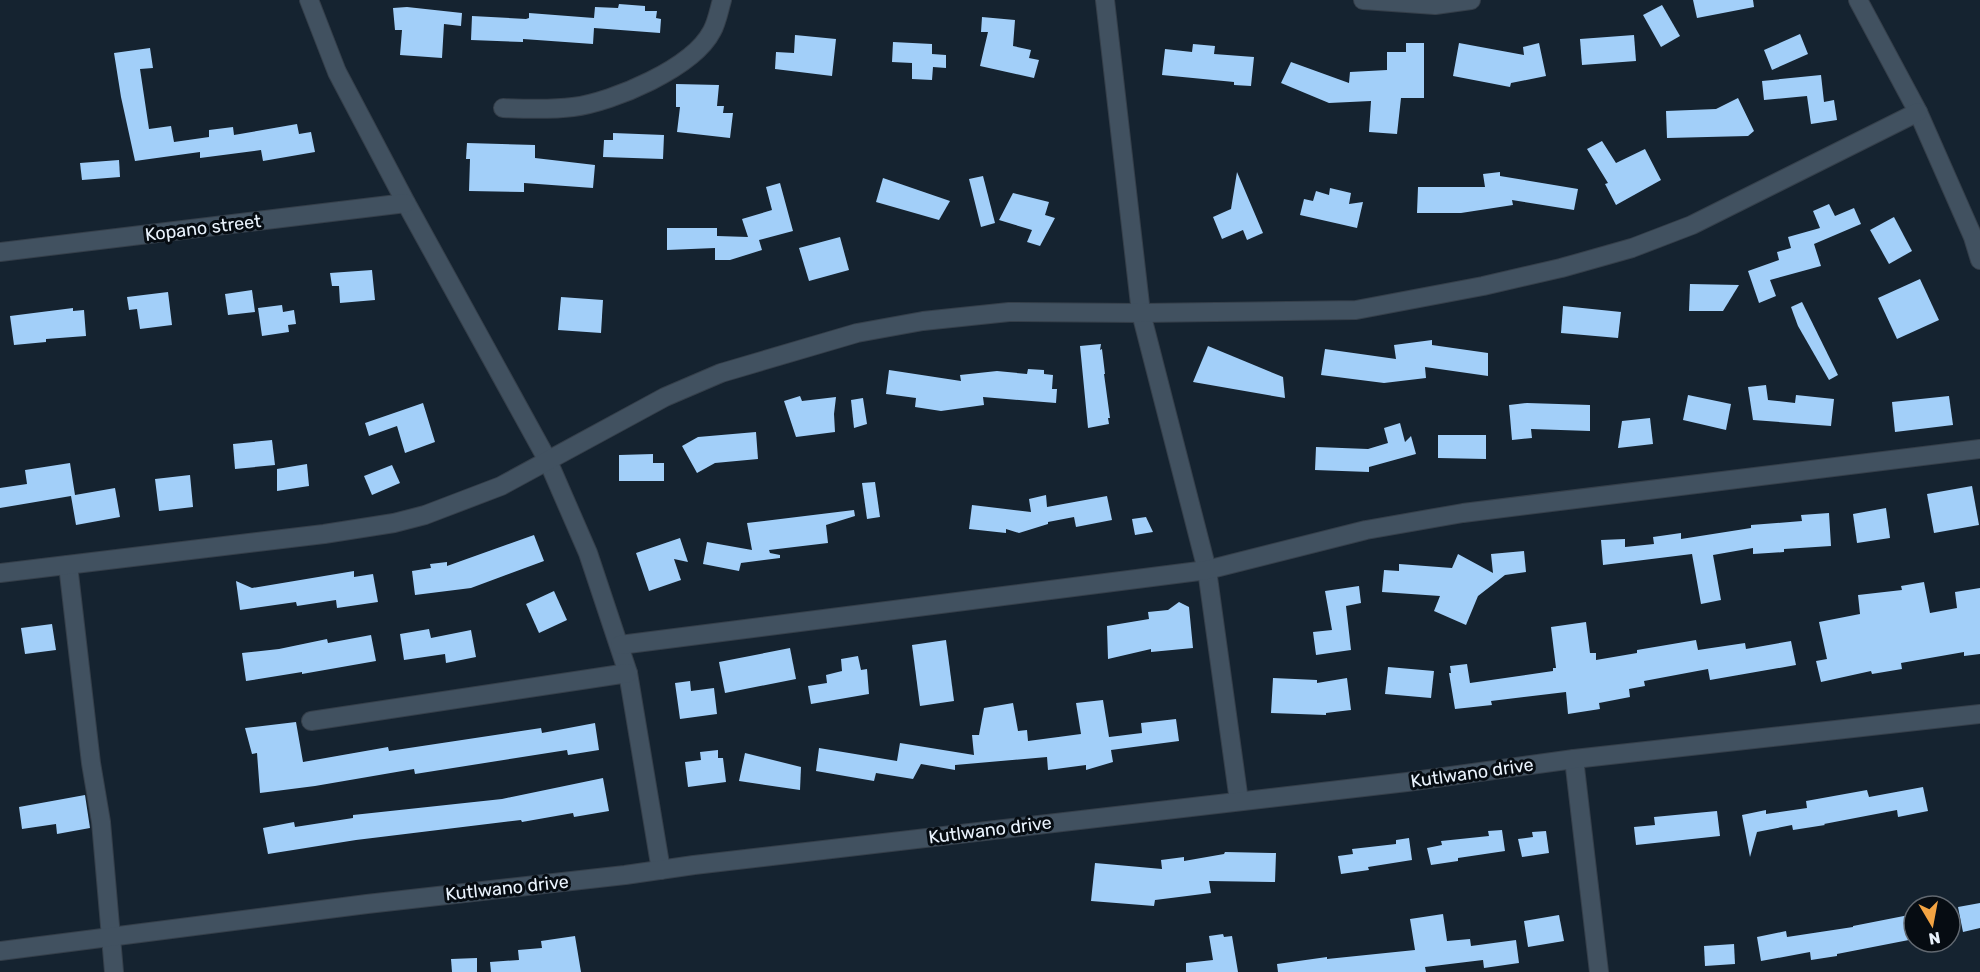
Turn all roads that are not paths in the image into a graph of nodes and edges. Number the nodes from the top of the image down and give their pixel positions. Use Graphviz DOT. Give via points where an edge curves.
graph roads {
  1 [pos="309,0"];
  2 [pos="722,0"];
  3 [pos="1105,0"];
  4 [pos="1363,0"];
  5 [pos="1471,0"];
  6 [pos="1858,0"];
  7 [pos="503,108"];
  8 [pos="1918,112"];
  9 [pos="406,203"];
  10 [pos="0,252"];
  11 [pos="1980,260"];
  12 [pos="1141,313"];
  13 [pos="1980,449"];
  14 [pos="548,461"];
  15 [pos="68,565"];
  16 [pos="1207,570"];
  17 [pos="0,573"];
  18 [pos="620,645"];
  19 [pos="628,673"];
  20 [pos="1980,714"];
  21 [pos="311,721"];
  22 [pos="1574,759"];
  23 [pos="1239,801"];
  24 [pos="661,870"];
  25 [pos="110,937"];
  26 [pos="0,951"];
  27 [pos="114,972"];
  28 [pos="1599,972"];
  1 -- 9 [label="street" via="337,72"];
  2 -- 7 [label="street" via="712,31 701,47 676,67 649,81 574,107"];
  3 -- 12 [label="street"];
  4 -- 5 [label="street" via="1435,5"];
  6 -- 8 [label="street"];
  8 -- 11 [label="street" via="1974,237"];
  8 -- 12 [label="street" via="1692,225 1632,248 1561,268 1356,310"];
  9 -- 10 [label="street, Kopano street"];
  9 -- 14 [label="street"];
  12 -- 14 [label="street" via="987,313 857,333 721,373 666,396"];
  12 -- 16 [label="street"];
  13 -- 16 [label="street" via="1463,513 1366,530"];
  14 -- 15 [label="street" via="501,486 394,523"];
  14 -- 18 [label="street" via="588,553"];
  15 -- 17 [label="street"];
  15 -- 25 [label="street" via="101,822"];
  16 -- 18 [label="street"];
  16 -- 23 [label="street"];
  18 -- 19 [label="street"];
  19 -- 21 [label="street"];
  19 -- 24 [label="street"];
  20 -- 22 [label="street, Kutlwano drive"];
  22 -- 23 [label="street, Kutlwano drive"];
  22 -- 28 [label="street"];
  23 -- 24 [label="street, Kutlwano drive"];
  24 -- 25 [label="street, Kutlwano drive"];
  25 -- 26 [label="street, Kutlwano drive"];
  25 -- 27 [label="street"];
}
